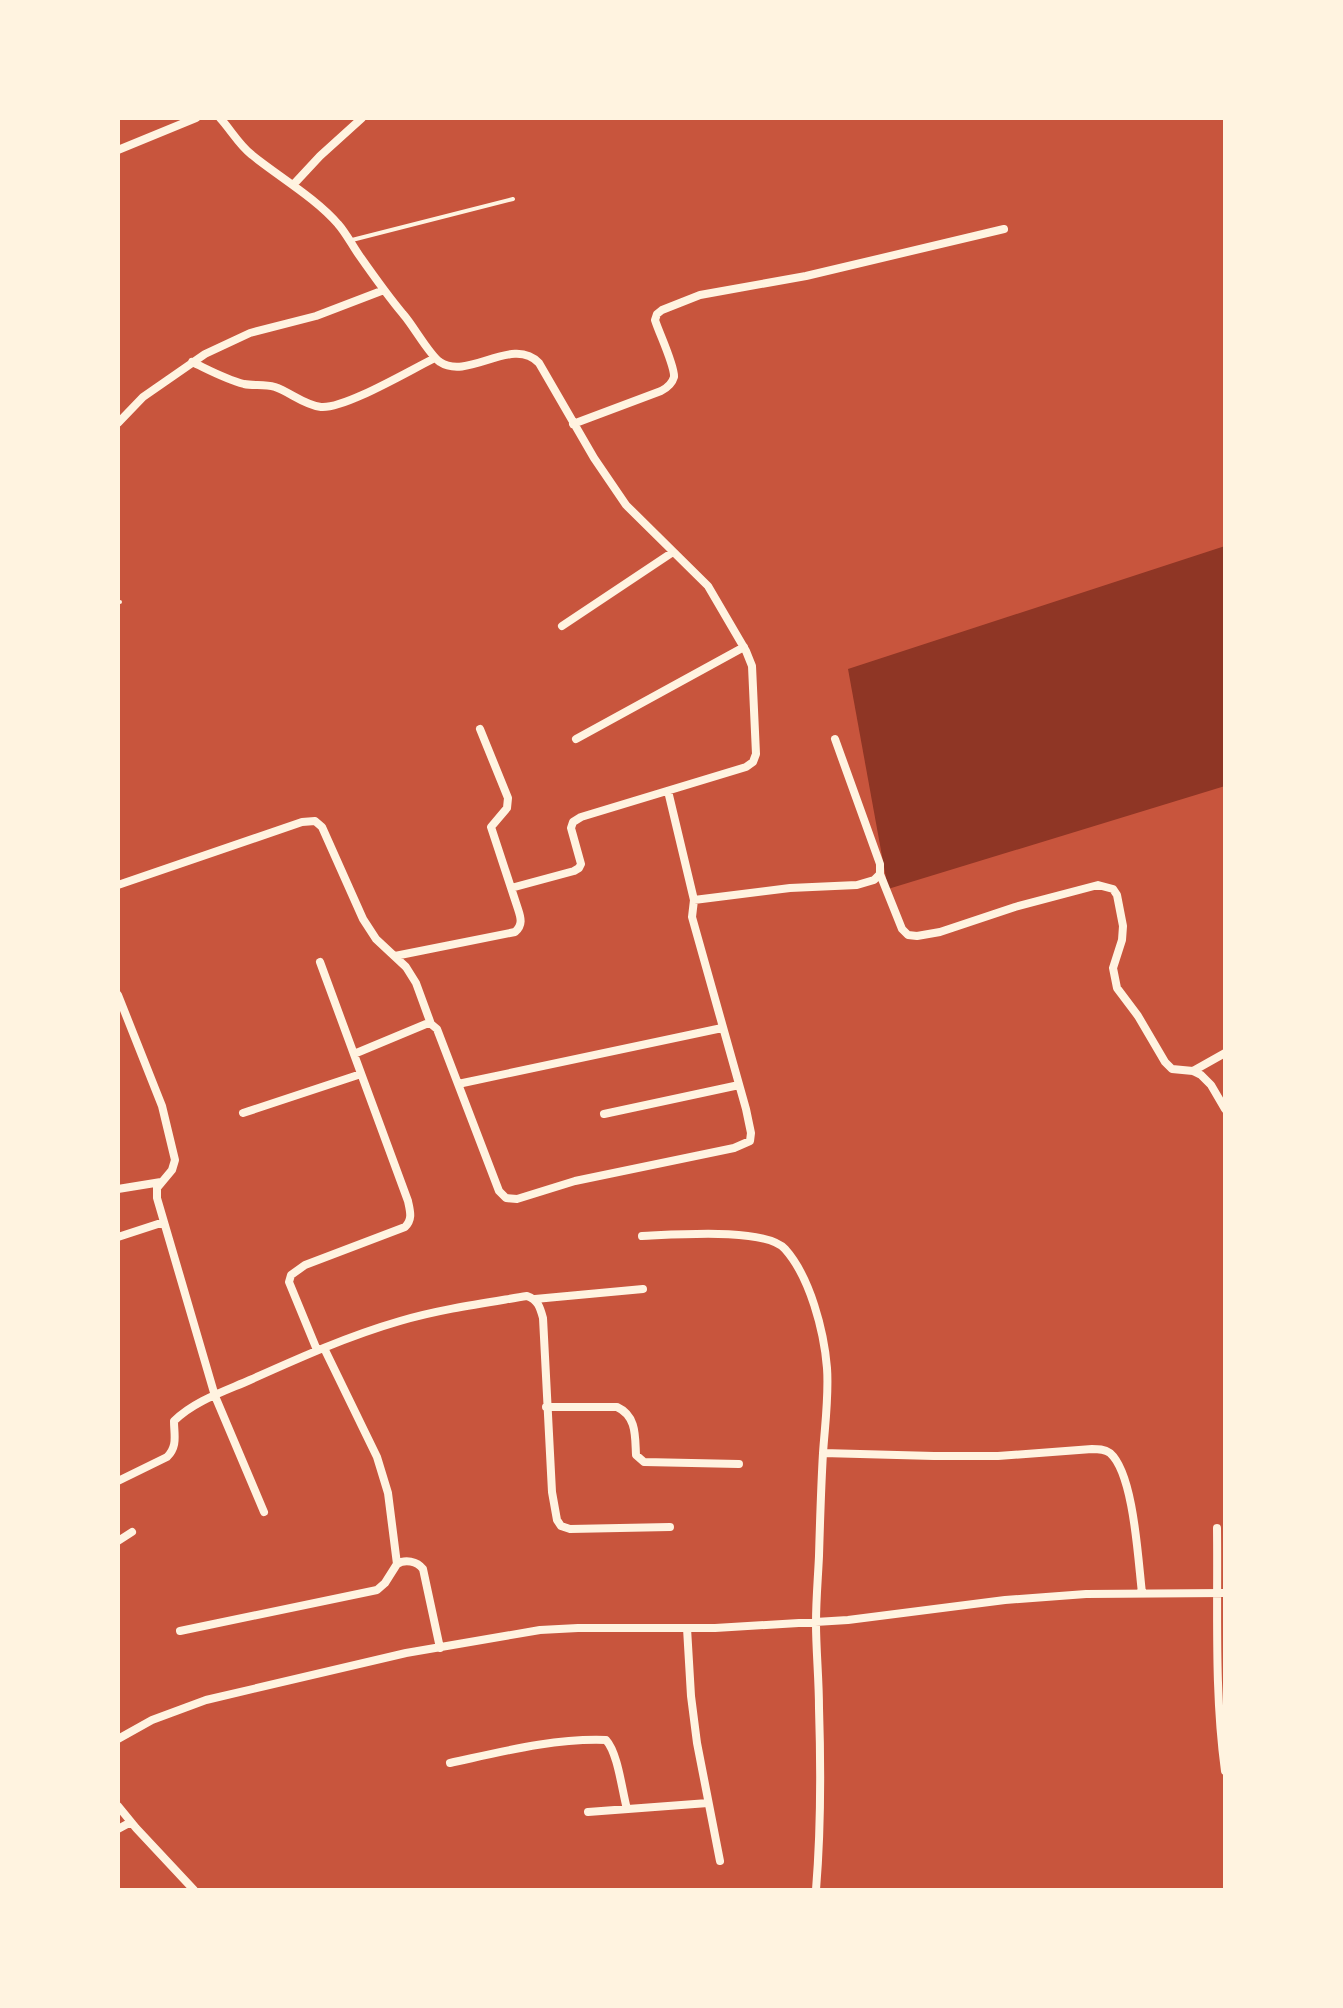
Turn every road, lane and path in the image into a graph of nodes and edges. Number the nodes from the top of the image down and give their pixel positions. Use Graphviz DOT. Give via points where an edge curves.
graph roads {
  1 [pos="196,118"];
  2 [pos="220,118"];
  3 [pos="362,118"];
  4 [pos="118,150"];
  5 [pos="293,185"];
  6 [pos="513,199"];
  7 [pos="1004,229"];
  8 [pos="349,240"];
  9 [pos="384,290"];
  10 [pos="435,358"];
  11 [pos="192,362"];
  12 [pos="118,423"];
  13 [pos="573,424"];
  14 [pos="673,552"];
  15 [pos="562,626"];
  16 [pos="744,647"];
  17 [pos="480,729"];
  18 [pos="576,739"];
  19 [pos="835,739"];
  20 [pos="668,791"];
  21 [pos="880,874"];
  22 [pos="118,885"];
  23 [pos="511,888"];
  24 [pos="694,900"];
  25 [pos="395,956"];
  26 [pos="320,962"];
  27 [pos="118,995"];
  28 [pos="128,1021"];
  29 [pos="431,1024"];
  30 [pos="118,1025"];
  31 [pos="722,1028"];
  32 [pos="1225,1053"];
  33 [pos="354,1054"];
  34 [pos="1193,1071"];
  35 [pos="361,1074"];
  36 [pos="458,1084"];
  37 [pos="739,1085"];
  38 [pos="1225,1109"];
  39 [pos="243,1113"];
  40 [pos="604,1114"];
  41 [pos="161,1182"];
  42 [pos="118,1189"];
  43 [pos="164,1222"];
  44 [pos="642,1236"];
  45 [pos="118,1237"];
  46 [pos="643,1289"];
  47 [pos="535,1299"];
  48 [pos="320,1349"];
  49 [pos="215,1396"];
  50 [pos="546,1407"];
  51 [pos="823,1453"];
  52 [pos="739,1464"];
  53 [pos="118,1481"];
  54 [pos="264,1512"];
  55 [pos="670,1527"];
  56 [pos="1217,1528"];
  57 [pos="132,1532"];
  58 [pos="118,1541"];
  59 [pos="397,1564"];
  60 [pos="1222,1592"];
  61 [pos="1142,1593"];
  62 [pos="816,1622"];
  63 [pos="687,1628"];
  64 [pos="180,1631"];
  65 [pos="440,1648"];
  66 [pos="118,1739"];
  67 [pos="450,1763"];
  68 [pos="1225,1771"];
  69 [pos="708,1803"];
  70 [pos="118,1806"];
  71 [pos="627,1809"];
  72 [pos="588,1812"];
  73 [pos="131,1822"];
  74 [pos="118,1829"];
  75 [pos="720,1861"];
  76 [pos="194,1890"];
  77 [pos="816,1890"];
  1 -- 4 [label="street"];
  2 -- 5 [label="street" via="250,154"];
  3 -- 5 [label="street"];
  5 -- 8 [label="street"];
  6 -- 8 [label="lane"];
  7 -- 13 [label="street" via="672,305 655,320 673,368 670,386"];
  8 -- 9 [label="street"];
  9 -- 10 [label="street"];
  9 -- 11 [label="street" via="250,333"];
  10 -- 11 [label="street" via="344,403 321,407 279,388 248,385"];
  10 -- 13 [label="street" via="458,367 511,354 533,356"];
  11 -- 12 [label="street" via="143,397"];
  13 -- 14 [label="street" via="626,505"];
  14 -- 15 [label="street"];
  14 -- 16 [label="street" via="708,586"];
  16 -- 18 [label="street"];
  16 -- 20 [label="street" via="752,666 753,762"];
  17 -- 23 [label="street" via="508,798 507,808 491,827"];
  19 -- 21 [label="street"];
  20 -- 23 [label="street" via="581,817 571,828 579,868"];
  20 -- 24 [label="street"];
  21 -- 24 [label="street" via="857,885"];
  21 -- 34 [label="street" via="902,929 917,936 1098,885 1113,889 1123,926 1113,968 1117,988 1165,1062 1172,1069"];
  22 -- 25 [label="street" via="315,821 363,919"];
  23 -- 25 [label="street" via="521,921 515,932"];
  24 -- 31 [label="street" via="692,917"];
  25 -- 29 [label="street" via="416,983"];
  26 -- 33 [label="street"];
  27 -- 28 [label="street"];
  28 -- 30 [label="street"];
  28 -- 41 [label="street" via="162,1106 175,1160"];
  29 -- 33 [label="street"];
  29 -- 36 [label="street"];
  31 -- 36 [label="street"];
  31 -- 37 [label="street"];
  32 -- 34 [label="street"];
  33 -- 35 [label="street"];
  34 -- 38 [label="street" via="1211,1085"];
  35 -- 39 [label="street"];
  35 -- 48 [label="street" via="411,1215 405,1227 291,1275 289,1282"];
  36 -- 37 [label="street" via="499,1191 517,1199 750,1141"];
  37 -- 40 [label="street"];
  41 -- 42 [label="street"];
  41 -- 43 [label="street" via="157,1198"];
  43 -- 45 [label="street"];
  43 -- 49 [label="street"];
  44 -- 51 [label="street" via="756,1237 783,1247 812,1295 821,1332 828,1399"];
  46 -- 47 [label="street"];
  47 -- 48 [label="street" via="449,1309"];
  47 -- 50 [label="street" via="543,1318"];
  48 -- 49 [label="street"];
  48 -- 59 [label="street" via="377,1457 388,1493"];
  49 -- 53 [label="street" via="174,1421 175,1444 167,1457"];
  49 -- 54 [label="street"];
  50 -- 52 [label="street" via="623,1410 634,1426 636,1455 644,1462"];
  50 -- 55 [label="street" via="552,1492 561,1526"];
  51 -- 61 [label="street" via="982,1456 1106,1450 1126,1485"];
  51 -- 62 [label="street"];
  56 -- 60 [label="street"];
  57 -- 58 [label="street"];
  59 -- 64 [label="street" via="377,1590"];
  59 -- 65 [label="street" via="407,1561 423,1569"];
  60 -- 61 [label="street"];
  60 -- 68 [label="street" via="1216,1644"];
  61 -- 62 [label="street" via="1005,1600"];
  62 -- 63 [label="street"];
  62 -- 77 [label="street"];
  63 -- 65 [label="street" via="540,1630"];
  63 -- 69 [label="street" via="693,1712"];
  65 -- 66 [label="street" via="206,1700"];
  67 -- 71 [label="street" via="527,1747 606,1740"];
  69 -- 71 [label="street"];
  69 -- 75 [label="street"];
  70 -- 73 [label="street"];
  71 -- 72 [label="street"];
  73 -- 74 [label="street"];
  73 -- 76 [label="street"];
}
